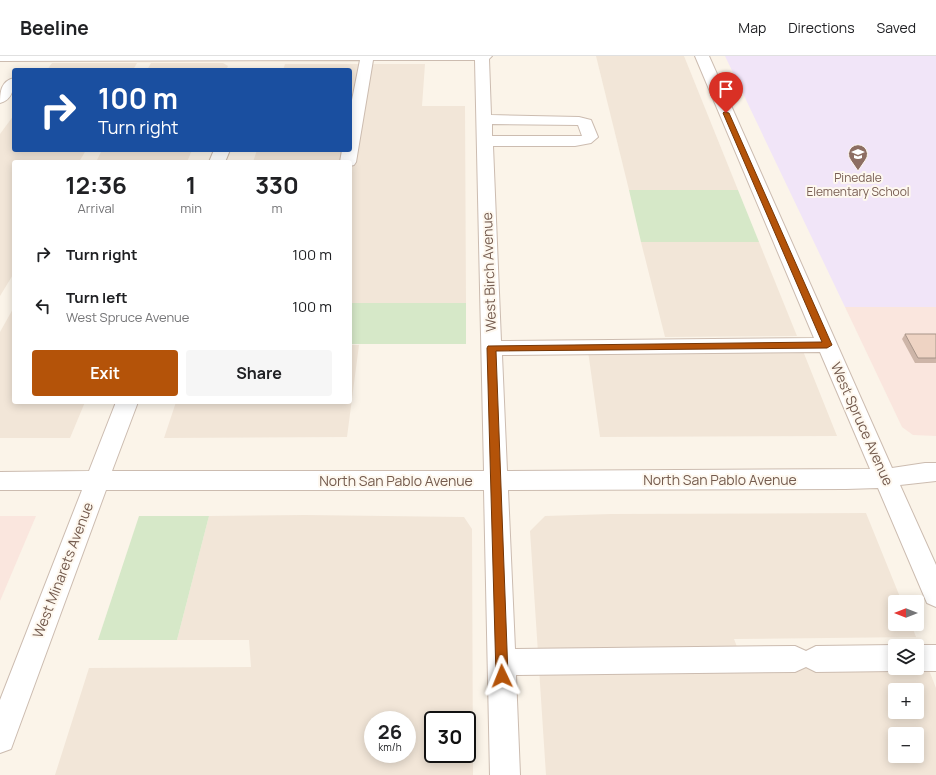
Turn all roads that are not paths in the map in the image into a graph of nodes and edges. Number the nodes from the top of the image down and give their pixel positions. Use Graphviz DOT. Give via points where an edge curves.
graph roads {
  1 [pos="34,56"];
  2 [pos="147,56"];
  3 [pos="257,56"];
  4 [pos="367,56"];
  5 [pos="482,56"];
  6 [pos="485,56"];
  7 [pos="702,56"];
  8 [pos="0,57"];
  9 [pos="25,68"];
  10 [pos="253,68"];
  11 [pos="12,84"];
  12 [pos="0,99"];
  13 [pos="484,119"];
  14 [pos="352,140"];
  15 [pos="484,141"];
  16 [pos="827,345"];
  17 [pos="491,348"];
  18 [pos="126,404"];
  19 [pos="936,472"];
  20 [pos="885,478"];
  21 [pos="0,481"];
  22 [pos="97,481"];
  23 [pos="495,481"];
  24 [pos="936,595"];
  25 [pos="888,658"];
  26 [pos="924,658"];
  27 [pos="936,658"];
  28 [pos="502,662"];
  29 [pos="0,738"];
  30 [pos="505,775"];
  1 -- 2 [label="street"];
  1 -- 8 [label="street"];
  1 -- 9 [label="street"];
  2 -- 3 [label="street"];
  3 -- 4 [label="street"];
  3 -- 10 [label="street"];
  4 -- 5 [label="street"];
  4 -- 14 [label="street"];
  5 -- 6 [label="street"];
  5 -- 13 [label="street, West Birch Avenue"];
  7 -- 16 [label="street, West Spruce Avenue"];
  11 -- 12 [label="street"];
  13 -- 15 [label="street, West Birch Avenue"];
  13 -- 15 [label="street" via="579,121 586,123 590,137 581,141"];
  15 -- 17 [label="street, West Birch Avenue"];
  16 -- 17 [label="street"];
  16 -- 20 [label="street, West Spruce Avenue"];
  17 -- 23 [label="street, West Birch Avenue"];
  18 -- 22 [label="street, West Minarets Avenue"];
  19 -- 20 [label="street, North San Pablo Avenue"];
  20 -- 23 [label="street, North San Pablo Avenue"];
  20 -- 24 [label="street, West Spruce Avenue"];
  21 -- 22 [label="street, North San Pablo Avenue"];
  22 -- 23 [label="street, North San Pablo Avenue"];
  22 -- 29 [label="street, West Minarets Avenue"];
  23 -- 28 [label="street, West Birch Avenue"];
  25 -- 28 [label="street"];
  26 -- 27 [label="street"];
  28 -- 30 [label="street, West Birch Avenue"];
}
